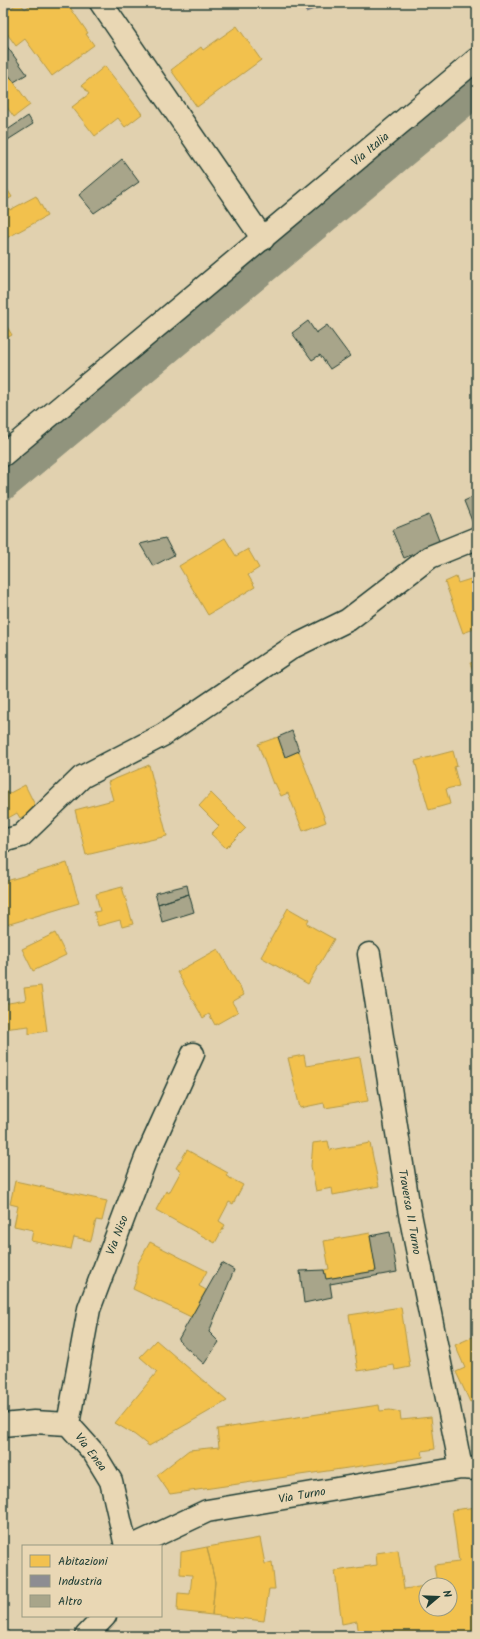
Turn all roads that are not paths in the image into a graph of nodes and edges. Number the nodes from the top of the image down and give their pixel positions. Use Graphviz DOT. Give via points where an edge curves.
graph roads {
  1 [pos="101,3"];
  2 [pos="477,59"];
  3 [pos="263,239"];
  4 [pos="3,455"];
  5 [pos="477,538"];
  6 [pos="3,841"];
  7 [pos="369,954"];
  8 [pos="193,1054"];
  9 [pos="68,1424"];
  10 [pos="3,1425"];
  11 [pos="469,1468"];
  12 [pos="126,1545"];
  13 [pos="135,1545"];
  14 [pos="104,1617"];
  15 [pos="86,1636"];
  1 -- 3 [label="street"];
  2 -- 3 [label="street, Via Italia"];
  3 -- 4 [label="street, Via Italia"];
  5 -- 6 [label="street" via="430,557 348,620 292,647 163,735 82,777 21,836"];
  7 -- 11 [label="street, Traversa II Turno" via="409,1209"];
  8 -- 9 [label="street, Via Niso" via="146,1158 89,1309"];
  9 -- 10 [label="street, Via Enea" via="34,1422"];
  9 -- 12 [label="street, Via Enea" via="94,1453 111,1481"];
  11 -- 13 [label="street, Via Turno" via="207,1510"];
  14 -- 15 [label="street"];
}
